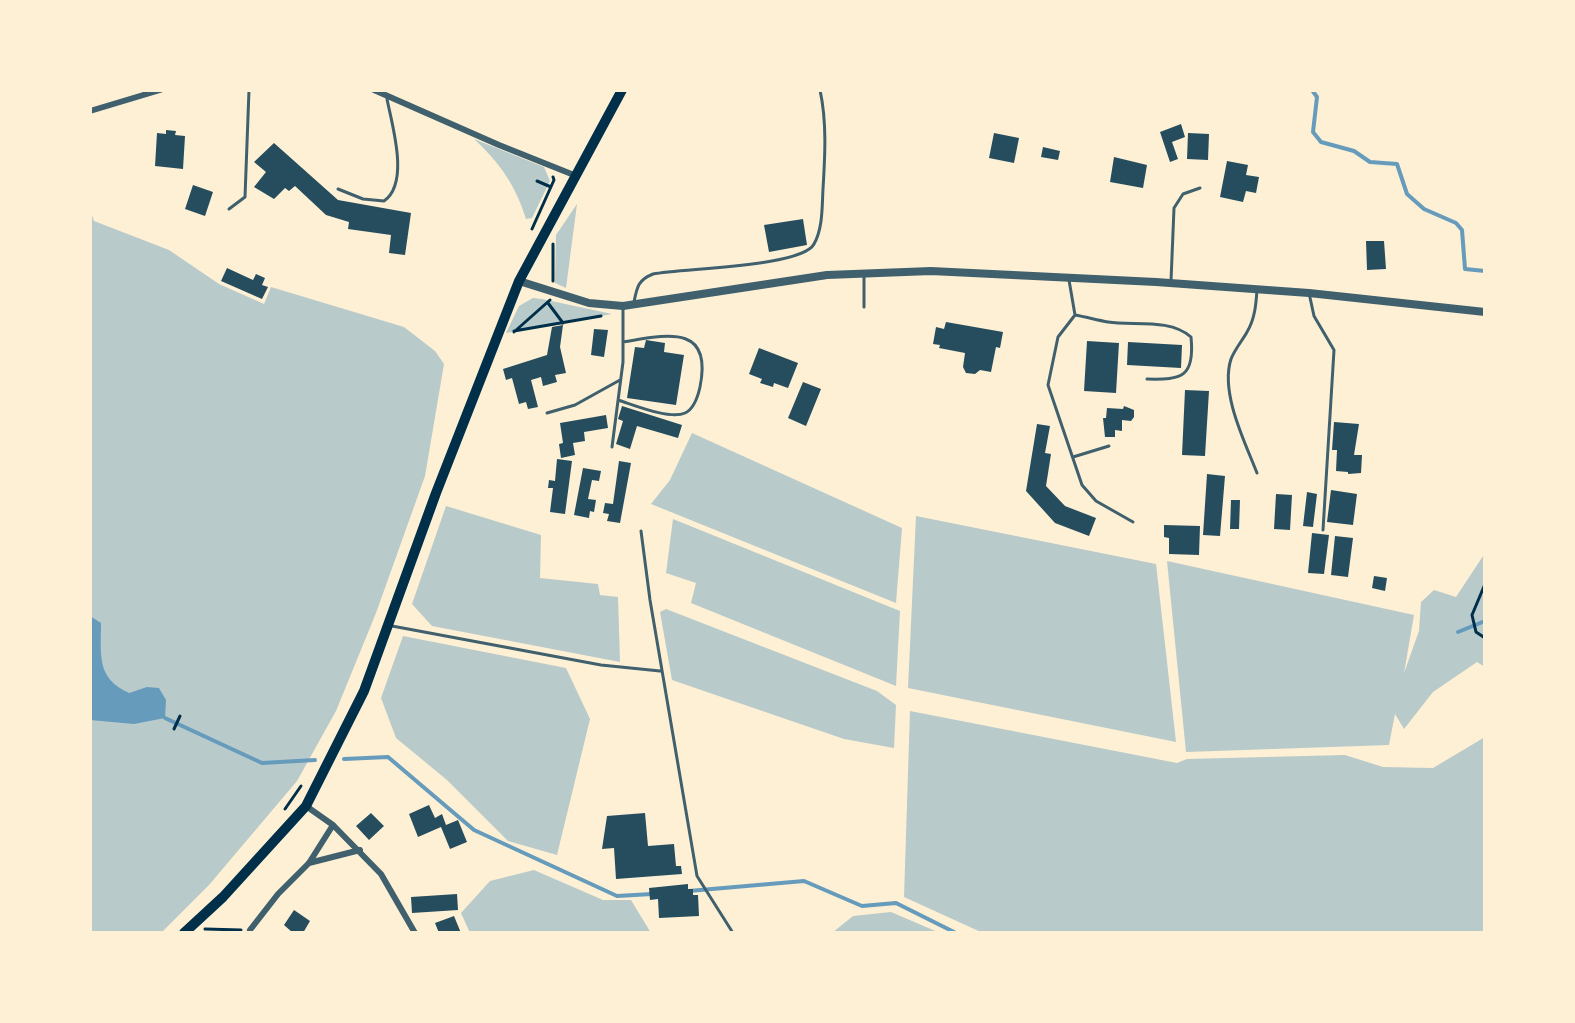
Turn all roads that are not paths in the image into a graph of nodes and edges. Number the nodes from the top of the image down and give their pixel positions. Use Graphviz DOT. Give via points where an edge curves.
graph roads {
  1 [pos="160,90"];
  2 [pos="249,90"];
  3 [pos="622,90"];
  4 [pos="820,90"];
  5 [pos="380,92"];
  6 [pos="90,111"];
  7 [pos="574,175"];
  8 [pos="1200,188"];
  9 [pos="338,189"];
  10 [pos="229,209"];
  11 [pos="864,274"];
  12 [pos="1068,276"];
  13 [pos="519,281"];
  14 [pos="1171,283"];
  15 [pos="1257,290"];
  16 [pos="1309,293"];
  17 [pos="623,306"];
  18 [pos="634,306"];
  19 [pos="864,307"];
  20 [pos="1485,312"];
  21 [pos="1075,315"];
  22 [pos="623,342"];
  23 [pos="1147,379"];
  24 [pos="620,380"];
  25 [pos="618,400"];
  26 [pos="547,413"];
  27 [pos="1109,446"];
  28 [pos="612,447"];
  29 [pos="1073,457"];
  30 [pos="1257,473"];
  31 [pos="1133,522"];
  32 [pos="1323,530"];
  33 [pos="641,531"];
  34 [pos="388,625"];
  35 [pos="662,671"];
  36 [pos="306,806"];
  37 [pos="333,825"];
  38 [pos="360,850"];
  39 [pos="309,863"];
  40 [pos="250,930"];
  41 [pos="186,931"];
  42 [pos="415,933"];
  43 [pos="733,933"];
  1 -- 6 [label="street"];
  2 -- 10 [label="lane" via="245,197"];
  3 -- 7 [label="main road"];
  4 -- 18 [label="lane" via="825,117 821,217 814,244 796,257 653,274 638,285"];
  5 -- 7 [label="street"];
  5 -- 9 [label="lane" via="398,168 395,190 384,201 374,201"];
  7 -- 13 [label="main road"];
  8 -- 14 [label="lane" via="1183,194 1174,208"];
  11 -- 12 [label="street"];
  11 -- 18 [label="street" via="827,275"];
  11 -- 19 [label="lane"];
  12 -- 14 [label="street"];
  12 -- 21 [label="lane"];
  13 -- 17 [label="street" via="589,303"];
  13 -- 34 [label="main road"];
  14 -- 15 [label="street"];
  15 -- 16 [label="street"];
  15 -- 30 [label="lane" via="1255,313 1234,351 1229,379 1237,422"];
  16 -- 20 [label="street"];
  16 -- 32 [label="lane" via="1314,316 1334,350"];
  17 -- 18 [label="street"];
  17 -- 22 [label="lane"];
  21 -- 23 [label="lane" via="1171,328 1191,337 1181,377"];
  21 -- 29 [label="lane" via="1058,337 1048,385"];
  22 -- 24 [label="lane"];
  22 -- 25 [label="lane" via="664,336 689,341 703,358 703,372 692,408 683,415"];
  24 -- 25 [label="lane"];
  24 -- 26 [label="lane" via="575,405"];
  25 -- 28 [label="lane"];
  27 -- 29 [label="lane"];
  29 -- 31 [label="lane" via="1082,485 1096,501"];
  33 -- 35 [label="lane"];
  34 -- 35 [label="lane" via="601,665"];
  34 -- 36 [label="main road" via="364,691"];
  35 -- 43 [label="lane" via="697,876"];
  36 -- 37 [label="street"];
  36 -- 41 [label="main road"];
  37 -- 38 [label="street"];
  37 -- 39 [label="street"];
  38 -- 39 [label="street"];
  38 -- 42 [label="street" via="381,874"];
  39 -- 40 [label="street"];
}
